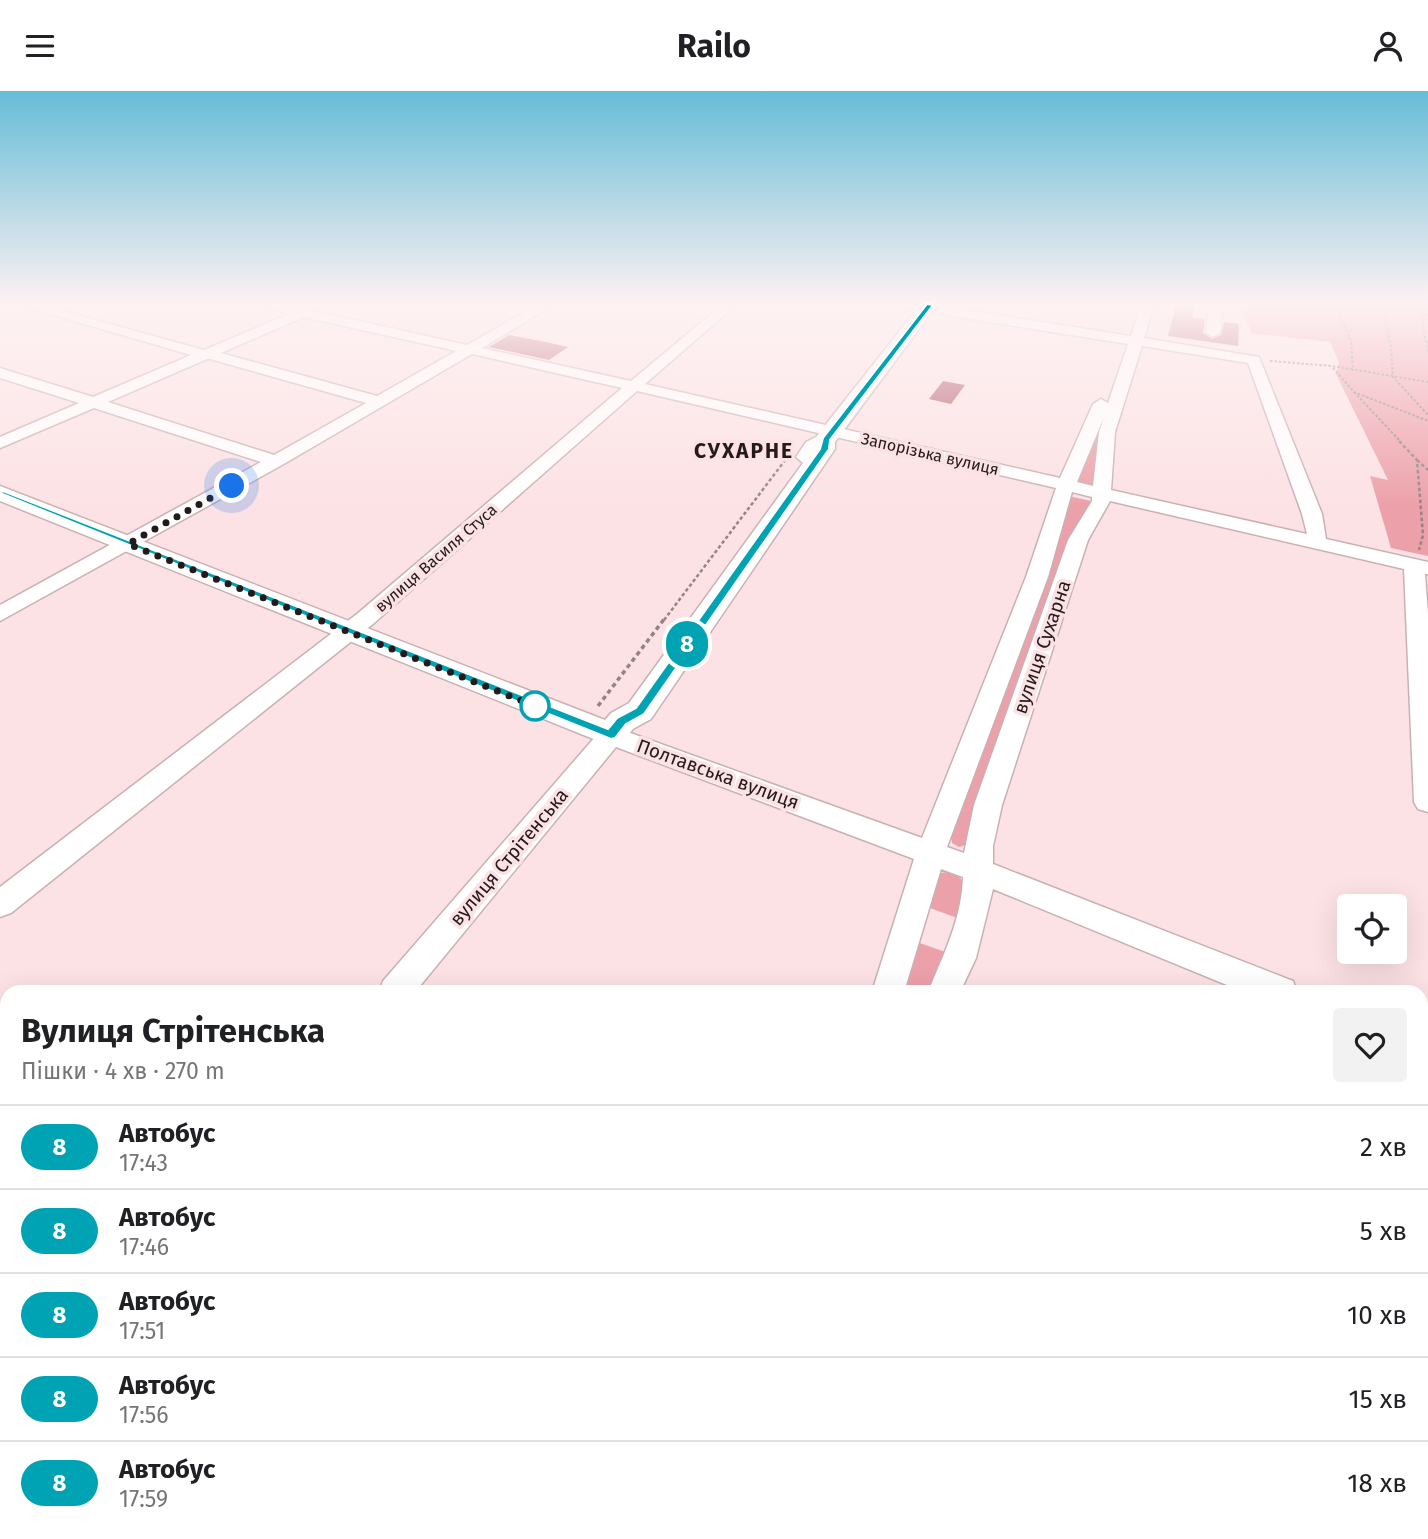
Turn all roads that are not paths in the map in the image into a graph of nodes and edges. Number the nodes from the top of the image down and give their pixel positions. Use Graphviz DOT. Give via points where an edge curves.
graph roads {
  1 [pos="0,373"];
  2 [pos="165,373"];
  3 [pos="275,373"];
  4 [pos="433,373"];
  5 [pos="571,373"];
  6 [pos="650,373"];
  7 [pos="874,373"];
  8 [pos="1119,373"];
  9 [pos="1259,373"];
  10 [pos="634,386"];
  11 [pos="381,402"];
  12 [pos="95,403"];
  13 [pos="1105,412"];
  14 [pos="823,435"];
  15 [pos="0,443"];
  16 [pos="276,461"];
  17 [pos="1066,486"];
  18 [pos="0,493"];
  19 [pos="1101,494"];
  20 [pos="1315,543"];
  21 [pos="128,544"];
  22 [pos="1421,566"];
  23 [pos="0,614"];
  24 [pos="349,633"];
  25 [pos="605,727"];
  26 [pos="1428,802"];
  27 [pos="931,852"];
  28 [pos="980,871"];
  29 [pos="0,904"];
  30 [pos="401,985"];
  31 [pos="890,985"];
  32 [pos="947,985"];
  33 [pos="1264,985"];
  1 -- 12 [label="street"];
  2 -- 12 [label="street"];
  3 -- 11 [label="street"];
  4 -- 11 [label="street"];
  5 -- 10 [label="street, Запорізька вулиця"];
  6 -- 10 [label="street, вулиця Василя Стуса"];
  7 -- 14 [label="main road, вулиця Стрітенська"];
  8 -- 13 [label="street, вулиця Сухарна"];
  9 -- 20 [label="street" via="1312,514"];
  10 -- 14 [label="street, Запорізька вулиця"];
  10 -- 24 [label="street, вулиця Василя Стуса"];
  11 -- 16 [label="street"];
  12 -- 15 [label="street"];
  12 -- 16 [label="street"];
  13 -- 17 [label="street, вулиця Сухарна"];
  13 -- 19 [label="street, вулиця Сухарна"];
  14 -- 17 [label="street, Запорізька вулиця"];
  14 -- 25 [label="main road, вулиця Стрітенська" via="824,449 640,711"];
  16 -- 21 [label="street"];
  17 -- 19 [label="street, Запорізька вулиця"];
  17 -- 27 [label="street, вулиця Сухарна" via="1037,577"];
  18 -- 21 [label="main road, Полтавська вулиця"];
  19 -- 20 [label="street, Запорізька вулиця"];
  19 -- 28 [label="street, вулиця Сухарна" via="1078,540 988,805 979,846"];
  20 -- 22 [label="street, Запорізька вулиця"];
  21 -- 23 [label="street"];
  21 -- 24 [label="main road, Полтавська вулиця"];
  22 -- 26 [label="street"];
  24 -- 25 [label="main road, Полтавська вулиця"];
  24 -- 29 [label="street, вулиця Василя Стуса"];
  25 -- 27 [label="street, Полтавська вулиця"];
  25 -- 30 [label="street, вулиця Стрітенська"];
  27 -- 28 [label="street, Полтавська вулиця"];
  27 -- 31 [label="street, вулиця Сухарна"];
  28 -- 32 [label="street, вулиця Сухарна" via="960,958"];
  28 -- 33 [label="street, Полтавська вулиця"];
}
